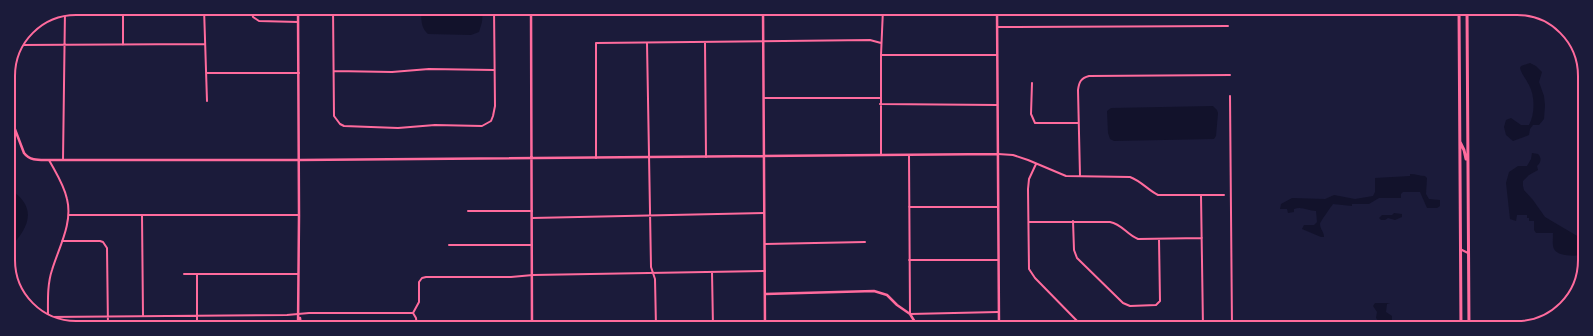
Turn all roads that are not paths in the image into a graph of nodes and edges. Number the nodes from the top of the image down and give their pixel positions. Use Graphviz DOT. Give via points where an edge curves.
graph roads {
  1 [pos="123,15"];
  2 [pos="204,15"];
  3 [pos="252,15"];
  4 [pos="298,15"];
  5 [pos="398,15"];
  6 [pos="494,15"];
  7 [pos="531,15"];
  8 [pos="763,15"];
  9 [pos="883,15"];
  10 [pos="997,15"];
  11 [pos="1459,15"];
  12 [pos="1467,15"];
  13 [pos="65,16"];
  14 [pos="333,16"];
  15 [pos="298,22"];
  16 [pos="1228,26"];
  17 [pos="997,27"];
  18 [pos="705,42"];
  19 [pos="763,42"];
  20 [pos="647,43"];
  21 [pos="881,43"];
  22 [pos="205,44"];
  23 [pos="24,45"];
  24 [pos="64,45"];
  25 [pos="122,45"];
  26 [pos="997,55"];
  27 [pos="881,56"];
  28 [pos="495,70"];
  29 [pos="334,71"];
  30 [pos="207,73"];
  31 [pos="299,73"];
  32 [pos="1230,75"];
  33 [pos="1032,83"];
  34 [pos="1230,96"];
  35 [pos="764,98"];
  36 [pos="880,98"];
  37 [pos="207,101"];
  38 [pos="880,104"];
  39 [pos="997,105"];
  40 [pos="1078,123"];
  41 [pos="15,129"];
  42 [pos="1460,142"];
  43 [pos="997,154"];
  44 [pos="881,155"];
  45 [pos="909,155"];
  46 [pos="764,156"];
  47 [pos="648,157"];
  48 [pos="706,157"];
  49 [pos="532,158"];
  50 [pos="596,158"];
  51 [pos="49,160"];
  52 [pos="63,160"];
  53 [pos="299,160"];
  54 [pos="1036,164"];
  55 [pos="1468,166"];
  56 [pos="1080,176"];
  57 [pos="1201,195"];
  58 [pos="1224,195"];
  59 [pos="909,207"];
  60 [pos="998,207"];
  61 [pos="468,211"];
  62 [pos="532,211"];
  63 [pos="764,214"];
  64 [pos="69,215"];
  65 [pos="142,215"];
  66 [pos="300,215"];
  67 [pos="650,216"];
  68 [pos="532,218"];
  69 [pos="1028,222"];
  70 [pos="1073,222"];
  71 [pos="1202,238"];
  72 [pos="1159,239"];
  73 [pos="62,241"];
  74 [pos="865,242"];
  75 [pos="765,244"];
  76 [pos="449,245"];
  77 [pos="532,245"];
  78 [pos="1460,249"];
  79 [pos="1468,253"];
  80 [pos="909,260"];
  81 [pos="998,260"];
  82 [pos="712,272"];
  83 [pos="765,272"];
  84 [pos="653,273"];
  85 [pos="184,274"];
  86 [pos="197,274"];
  87 [pos="299,274"];
  88 [pos="533,275"];
  89 [pos="765,294"];
  90 [pos="998,312"];
  91 [pos="413,313"];
  92 [pos="48,314"];
  93 [pos="299,314"];
  94 [pos="910,314"];
  95 [pos="107,316"];
  96 [pos="142,316"];
  97 [pos="197,316"];
  98 [pos="56,318"];
  99 [pos="107,321"];
  100 [pos="197,321"];
  101 [pos="299,321"];
  102 [pos="416,321"];
  103 [pos="532,321"];
  104 [pos="656,321"];
  105 [pos="713,321"];
  106 [pos="765,321"];
  107 [pos="914,321"];
  108 [pos="999,321"];
  109 [pos="1077,321"];
  110 [pos="1203,321"];
  111 [pos="1232,321"];
  112 [pos="1461,321"];
  113 [pos="1468,321"];
  1 -- 25 [label="street"];
  2 -- 22 [label="street"];
  3 -- 15 [label="street" via="259,21"];
  4 -- 15 [label="street"];
  5 -- 14 [label="street"];
  6 -- 28 [label="street"];
  7 -- 49 [label="street"];
  8 -- 19 [label="street"];
  9 -- 21 [label="street"];
  10 -- 17 [label="street"];
  11 -- 42 [label="main road"];
  12 -- 55 [label="main road"];
  13 -- 24 [label="street"];
  14 -- 29 [label="street"];
  15 -- 31 [label="street"];
  16 -- 17 [label="street"];
  17 -- 26 [label="street"];
  18 -- 19 [label="street"];
  18 -- 20 [label="street"];
  18 -- 48 [label="street"];
  19 -- 21 [label="street" via="870,40"];
  19 -- 35 [label="street"];
  20 -- 47 [label="street"];
  20 -- 50 [label="street" via="596,43"];
  21 -- 27 [label="street"];
  22 -- 25 [label="street"];
  22 -- 30 [label="street"];
  23 -- 24 [label="street"];
  24 -- 25 [label="street"];
  24 -- 52 [label="street"];
  26 -- 27 [label="street"];
  26 -- 39 [label="street"];
  27 -- 36 [label="street"];
  28 -- 29 [label="street"];
  28 -- 29 [label="street" via="495,112 487,124 477,127 435,125 398,128 349,127 340,124 334,116"];
  30 -- 31 [label="street"];
  30 -- 37 [label="street"];
  31 -- 53 [label="street"];
  32 -- 40 [label="street" via="1088,76 1081,80 1078,90"];
  33 -- 40 [label="street" via="1031,114 1035,123"];
  34 -- 111 [label="street"];
  35 -- 36 [label="street"];
  35 -- 46 [label="street"];
  36 -- 38 [label="street"];
  38 -- 39 [label="street"];
  38 -- 44 [label="street"];
  39 -- 43 [label="street"];
  40 -- 56 [label="street"];
  41 -- 51 [label="street" via="27,157"];
  42 -- 55 [label="main road"];
  42 -- 78 [label="main road"];
  43 -- 45 [label="street"];
  43 -- 54 [label="street" via="1013,156"];
  43 -- 60 [label="street"];
  44 -- 45 [label="street"];
  44 -- 46 [label="street"];
  45 -- 59 [label="street"];
  46 -- 48 [label="street"];
  46 -- 63 [label="street"];
  47 -- 48 [label="street"];
  47 -- 50 [label="street"];
  47 -- 67 [label="street"];
  49 -- 50 [label="street"];
  49 -- 53 [label="street"];
  49 -- 62 [label="street"];
  51 -- 52 [label="street"];
  51 -- 64 [label="street" via="63,184"];
  52 -- 53 [label="street"];
  53 -- 66 [label="street"];
  54 -- 56 [label="street" via="1066,176"];
  54 -- 69 [label="street" via="1029,179"];
  55 -- 79 [label="main road"];
  56 -- 57 [label="street" via="1130,177 1137,179 1148,190 1158,195"];
  57 -- 58 [label="street"];
  57 -- 71 [label="street"];
  59 -- 60 [label="street"];
  59 -- 80 [label="street"];
  60 -- 81 [label="street"];
  61 -- 62 [label="street"];
  62 -- 68 [label="street"];
  63 -- 67 [label="street"];
  63 -- 75 [label="street"];
  64 -- 65 [label="street"];
  64 -- 73 [label="street"];
  65 -- 66 [label="street"];
  65 -- 96 [label="street"];
  66 -- 87 [label="street"];
  67 -- 68 [label="street"];
  67 -- 84 [label="street"];
  68 -- 77 [label="street"];
  69 -- 70 [label="street"];
  69 -- 109 [label="street" via="1029,269"];
  70 -- 72 [label="street" via="1116,223 1132,237"];
  70 -- 72 [label="street" via="1074,250 1077,258 1123,303 1130,306 1156,305 1160,301"];
  71 -- 72 [label="street"];
  71 -- 110 [label="street"];
  73 -- 92 [label="street" via="49,285"];
  73 -- 95 [label="street" via="104,242 107,248"];
  74 -- 75 [label="street"];
  75 -- 83 [label="street"];
  76 -- 77 [label="street"];
  77 -- 88 [label="street"];
  78 -- 79 [label="street"];
  78 -- 112 [label="main road"];
  79 -- 113 [label="main road"];
  80 -- 81 [label="street"];
  80 -- 94 [label="street"];
  81 -- 90 [label="street"];
  82 -- 83 [label="street"];
  82 -- 84 [label="street"];
  82 -- 105 [label="street"];
  83 -- 89 [label="street"];
  84 -- 88 [label="street"];
  84 -- 104 [label="street"];
  85 -- 86 [label="street"];
  86 -- 87 [label="street"];
  86 -- 97 [label="street"];
  87 -- 93 [label="street"];
  88 -- 91 [label="street" via="511,278 426,278 418,284 419,302"];
  88 -- 103 [label="street"];
  89 -- 94 [label="street" via="874,292 887,295"];
  89 -- 106 [label="street"];
  90 -- 94 [label="street"];
  90 -- 108 [label="street"];
  91 -- 93 [label="street"];
  91 -- 102 [label="street"];
  93 -- 97 [label="street"];
  93 -- 101 [label="street"];
  94 -- 107 [label="street"];
  95 -- 96 [label="street"];
  95 -- 98 [label="street"];
  95 -- 99 [label="street"];
  96 -- 97 [label="street"];
  97 -- 100 [label="street"];
}
